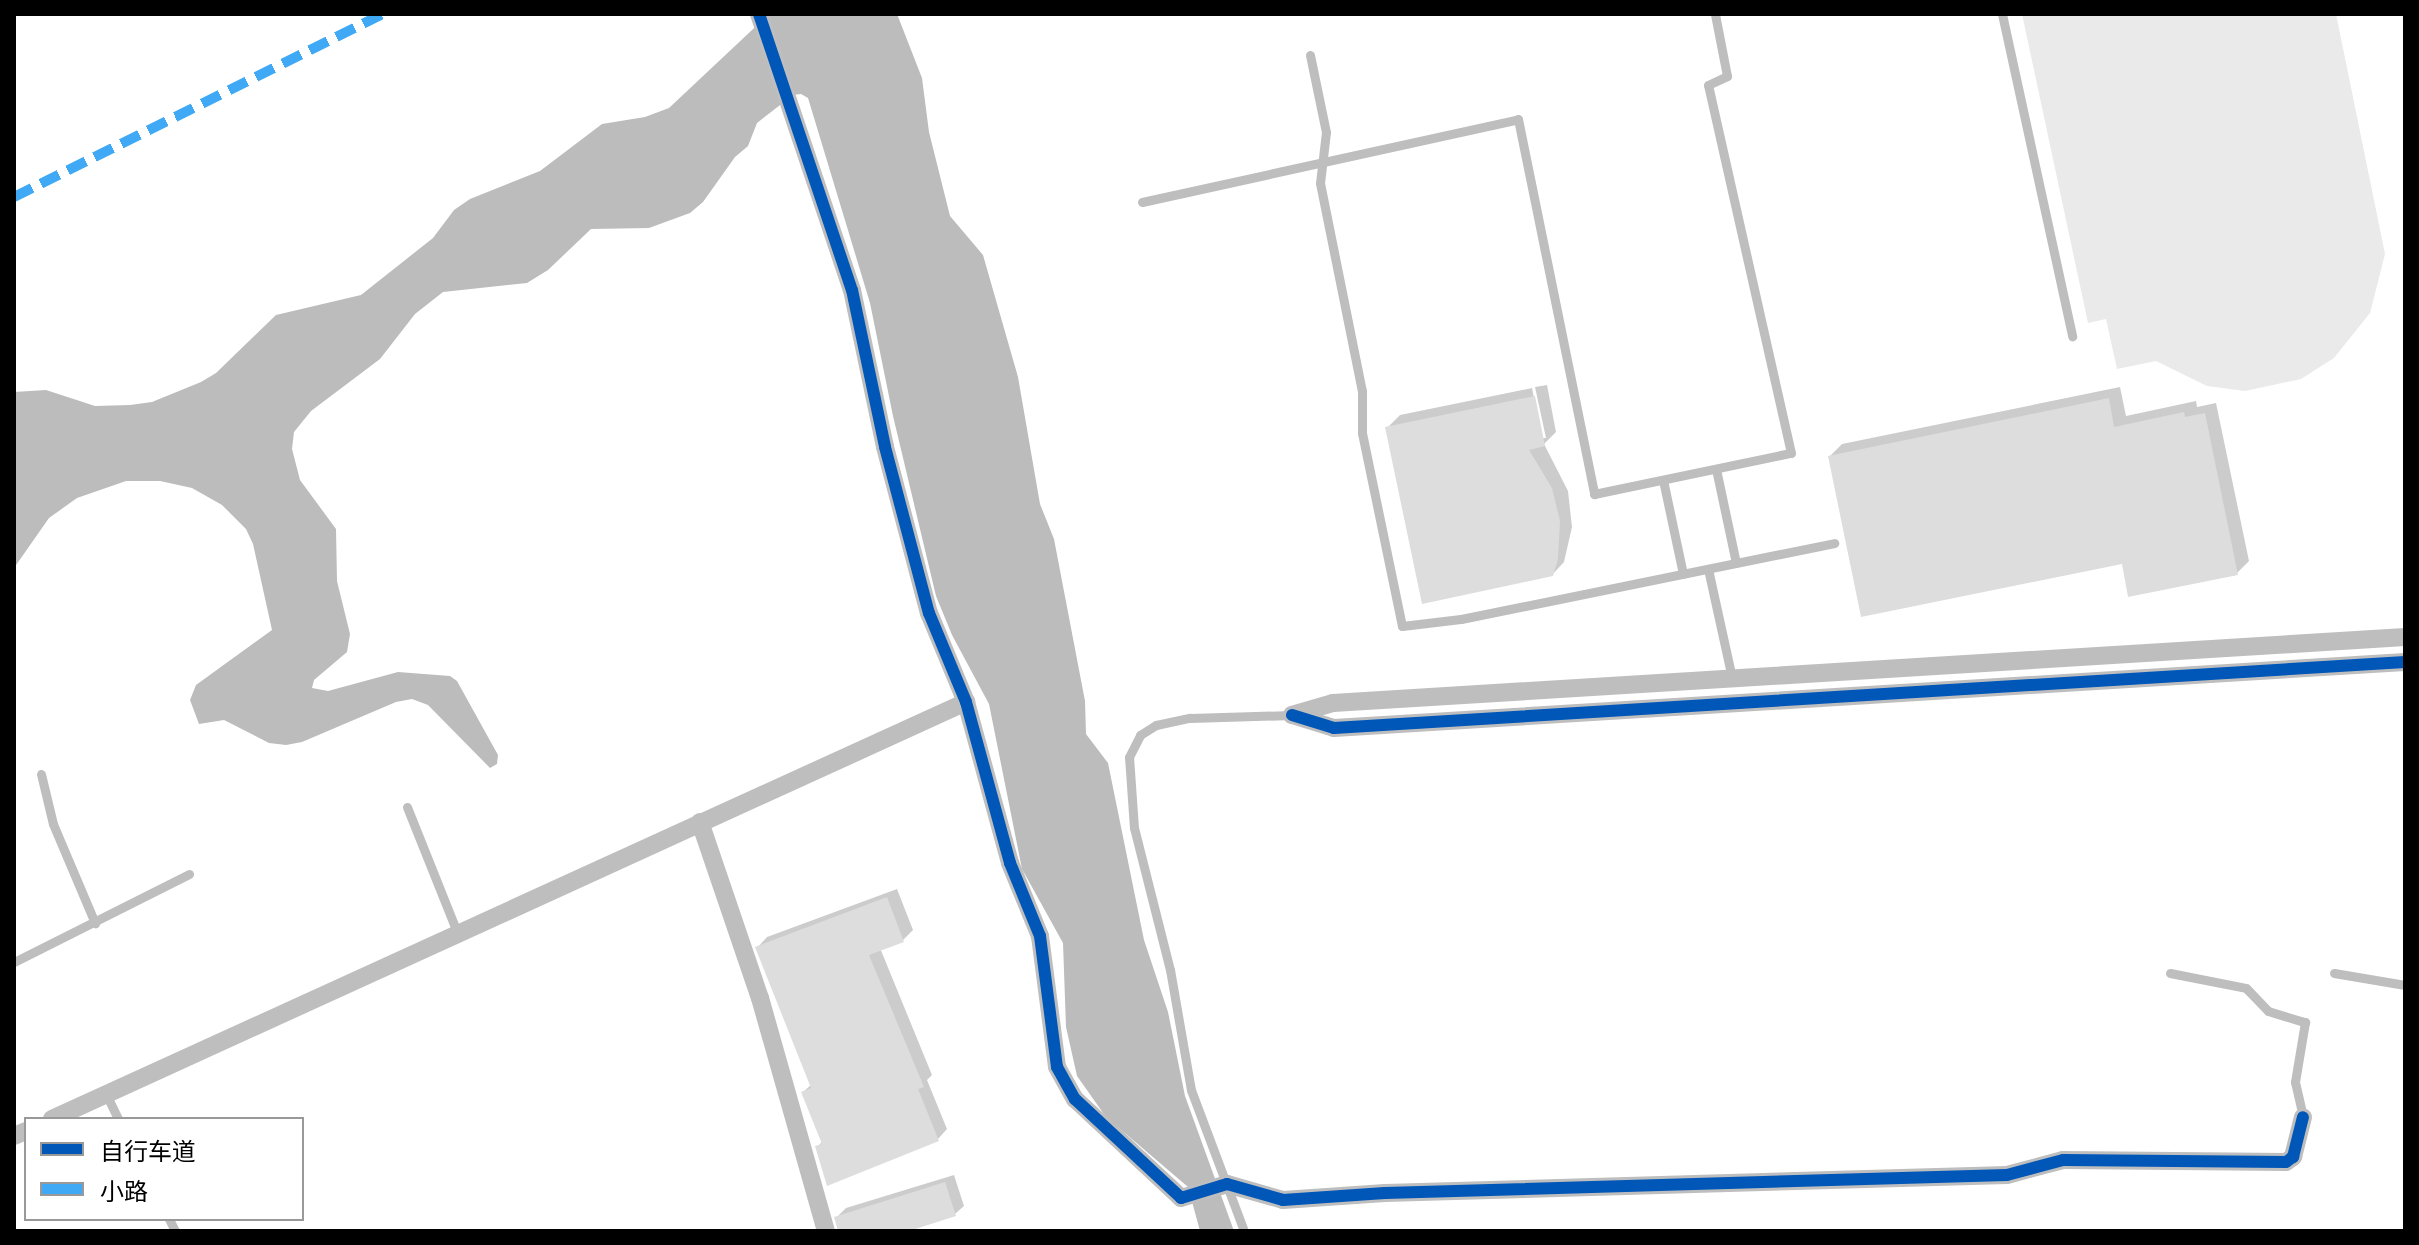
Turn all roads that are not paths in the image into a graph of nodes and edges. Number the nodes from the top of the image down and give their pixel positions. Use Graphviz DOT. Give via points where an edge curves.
graph roads {
  1 [pos="1715,14"];
  2 [pos="2002,14"];
  3 [pos="760,16"];
  4 [pos="1310,55"];
  5 [pos="1324,163"];
  6 [pos="1142,202"];
  7 [pos="2072,336"];
  8 [pos="1716,469"];
  9 [pos="1663,480"];
  10 [pos="1834,543"];
  11 [pos="1736,563"];
  12 [pos="1708,569"];
  13 [pos="1683,574"];
  14 [pos="2405,637"];
  15 [pos="2405,662"];
  16 [pos="1732,678"];
  17 [pos="966,702"];
  18 [pos="1292,715"];
  19 [pos="41,774"];
  20 [pos="407,807"];
  21 [pos="700,822"];
  22 [pos="189,874"];
  23 [pos="95,923"];
  24 [pos="457,932"];
  25 [pos="14,962"];
  26 [pos="2170,973"];
  27 [pos="2334,973"];
  28 [pos="2405,985"];
  29 [pos="106,1094"];
  30 [pos="56,1117"];
  31 [pos="117,1117"];
  32 [pos="2303,1117"];
  33 [pos="1227,1184"];
  34 [pos="826,1231"];
  35 [pos="1244,1231"];
  1 -- 8 [label="lane" via="1727,76 1708,85 1791,453"];
  2 -- 7 [label="lane"];
  3 -- 17 [label="street" via="852,290 925,601"];
  4 -- 5 [label="lane" via="1326,132"];
  5 -- 6 [label="lane"];
  5 -- 9 [label="lane" via="1518,119 1594,494"];
  5 -- 13 [label="lane" via="1320,183 1362,391 1362,433 1402,626"];
  8 -- 9 [label="lane"];
  8 -- 11 [label="lane"];
  9 -- 13 [label="lane"];
  10 -- 11 [label="lane"];
  11 -- 12 [label="lane"];
  12 -- 13 [label="lane"];
  12 -- 16 [label="lane"];
  14 -- 16 [label="street"];
  15 -- 18 [label="street" via="1334,728"];
  16 -- 18 [label="street" via="1333,703"];
  17 -- 21 [label="street"];
  17 -- 33 [label="street" via="1010,863 1040,936 1063,1080 1075,1099 1181,1198"];
  18 -- 33 [label="lane" via="1190,718 1156,725 1140,735 1129,757 1134,828 1170,970 1191,1090"];
  19 -- 23 [label="lane" via="53,824"];
  20 -- 24 [label="lane"];
  21 -- 24 [label="street"];
  21 -- 34 [label="street" via="760,998"];
  22 -- 23 [label="lane"];
  23 -- 25 [label="lane"];
  24 -- 29 [label="street"];
  26 -- 32 [label="lane" via="2246,988 2268,1011 2305,1022 2295,1082"];
  27 -- 28 [label="lane"];
  29 -- 30 [label="street"];
  29 -- 31 [label="lane"];
  32 -- 33 [label="street" via="2293,1157 2286,1162 2063,1160 2007,1175 1283,1200"];
  33 -- 35 [label="lane"];
}
